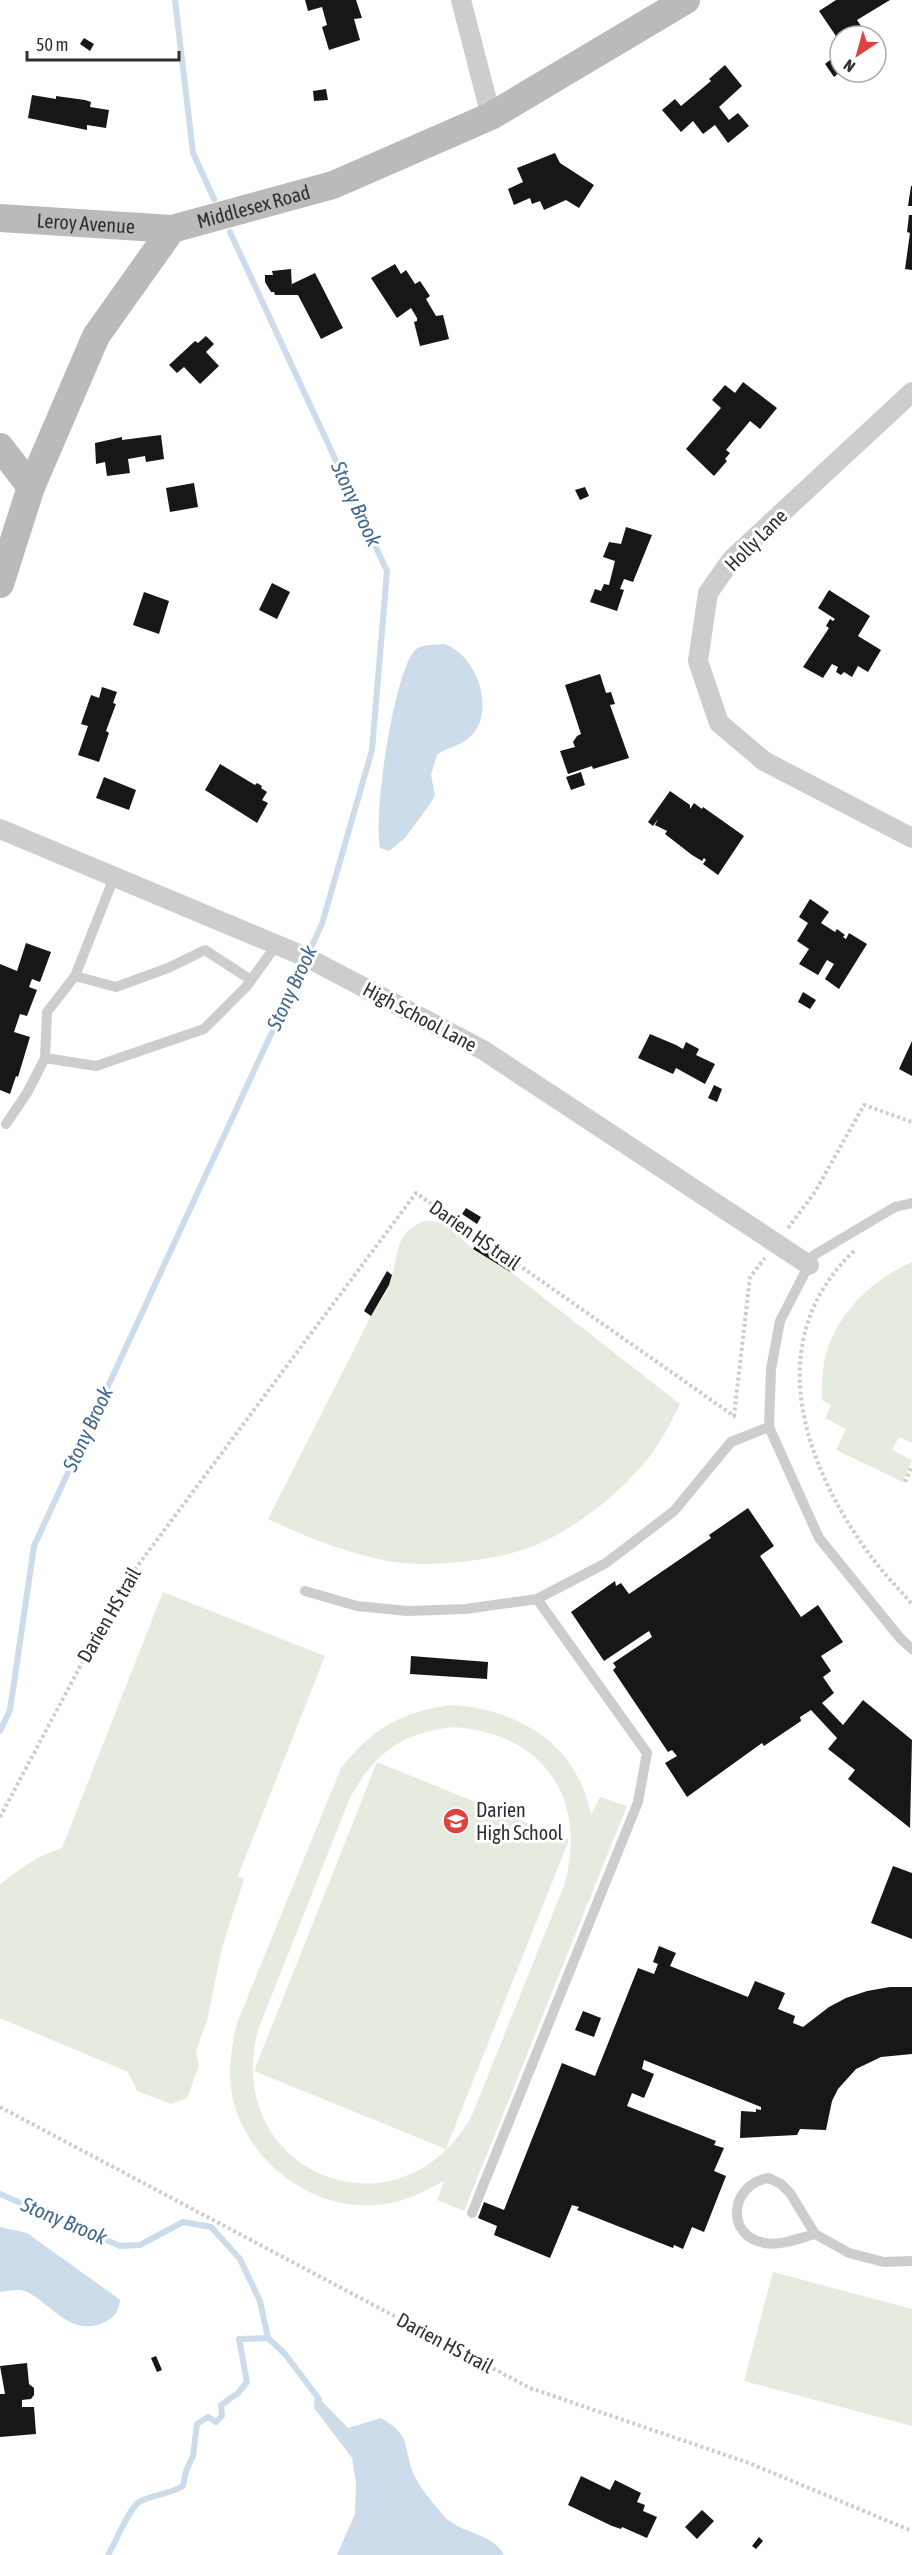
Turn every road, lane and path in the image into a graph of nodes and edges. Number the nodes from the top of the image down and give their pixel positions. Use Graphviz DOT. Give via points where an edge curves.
graph roads {
  1 [pos="461,0"];
  2 [pos="686,0"];
  3 [pos="491,116"];
  4 [pos="0,218"];
  5 [pos="172,229"];
  6 [pos="912,392"];
  7 [pos="0,447"];
  8 [pos="31,488"];
  9 [pos="0,584"];
  10 [pos="0,829"];
  11 [pos="912,838"];
  12 [pos="115,875"];
  13 [pos="277,944"];
  14 [pos="75,976"];
  15 [pos="251,980"];
  16 [pos="45,1058"];
  17 [pos="912,1122"];
  18 [pos="6,1124"];
  19 [pos="912,1203"];
  20 [pos="776,1243"];
  21 [pos="862,1245"];
  22 [pos="809,1265"];
  23 [pos="769,1427"];
  24 [pos="912,1466"];
  25 [pos="904,1482"];
  26 [pos="305,1591"];
  27 [pos="537,1599"];
  28 [pos="912,1604"];
  29 [pos="912,1649"];
  30 [pos="0,1816"];
  31 [pos="0,2107"];
  32 [pos="472,2213"];
  33 [pos="815,2234"];
  34 [pos="912,2261"];
  35 [pos="912,2531"];
  1 -- 3 [label="street"];
  2 -- 3 [label="main road, Middlesex Road"];
  3 -- 5 [label="main road, Middlesex Road" via="333,185"];
  4 -- 5 [label="main road, Leroy Avenue"];
  5 -- 8 [label="main road, Middlesex Road" via="96,336"];
  6 -- 11 [label="street, Holly Lane" via="732,559 708,593 698,661 719,723 764,761"];
  7 -- 8 [label="main road"];
  8 -- 9 [label="main road, Middlesex Road"];
  10 -- 12 [label="street, High School Lane"];
  12 -- 13 [label="street, High School Lane"];
  12 -- 14 [label="lane"];
  13 -- 15 [label="lane"];
  13 -- 20 [label="street, High School Lane" via="483,1050"];
  14 -- 15 [label="lane" via="116,987 206,950"];
  14 -- 16 [label="lane" via="47,1012"];
  15 -- 16 [label="lane" via="204,1029 96,1066"];
  16 -- 18 [label="lane"];
  17 -- 20 [label="path, Darien HS trail" via="864,1104 816,1192"];
  19 -- 22 [label="lane" via="895,1206 814,1255"];
  20 -- 22 [label="street, High School Lane"];
  20 -- 30 [label="path, Darien HS trail" via="750,1276 734,1416 416,1193 124,1584"];
  21 -- 28 [label="path" via="838,1266 808,1318 798,1383 802,1416 822,1471 847,1520 873,1559"];
  22 -- 23 [label="lane" via="780,1321 771,1369"];
  23 -- 27 [label="lane" via="731,1442 674,1511 606,1563"];
  23 -- 29 [label="lane" via="819,1538"];
  24 -- 25 [label="path"];
  26 -- 27 [label="lane" via="357,1606 406,1611 466,1609"];
  27 -- 32 [label="lane" via="647,1753 639,1802"];
  31 -- 35 [label="path, Darien HS trail" via="530,2388 749,2463"];
  33 -- 33 [label="lane" via="800,2206 781,2184 769,2178 760,2179 741,2194 738,2223 750,2238 768,2244"];
  33 -- 34 [label="lane" via="849,2253 884,2262"];
}
